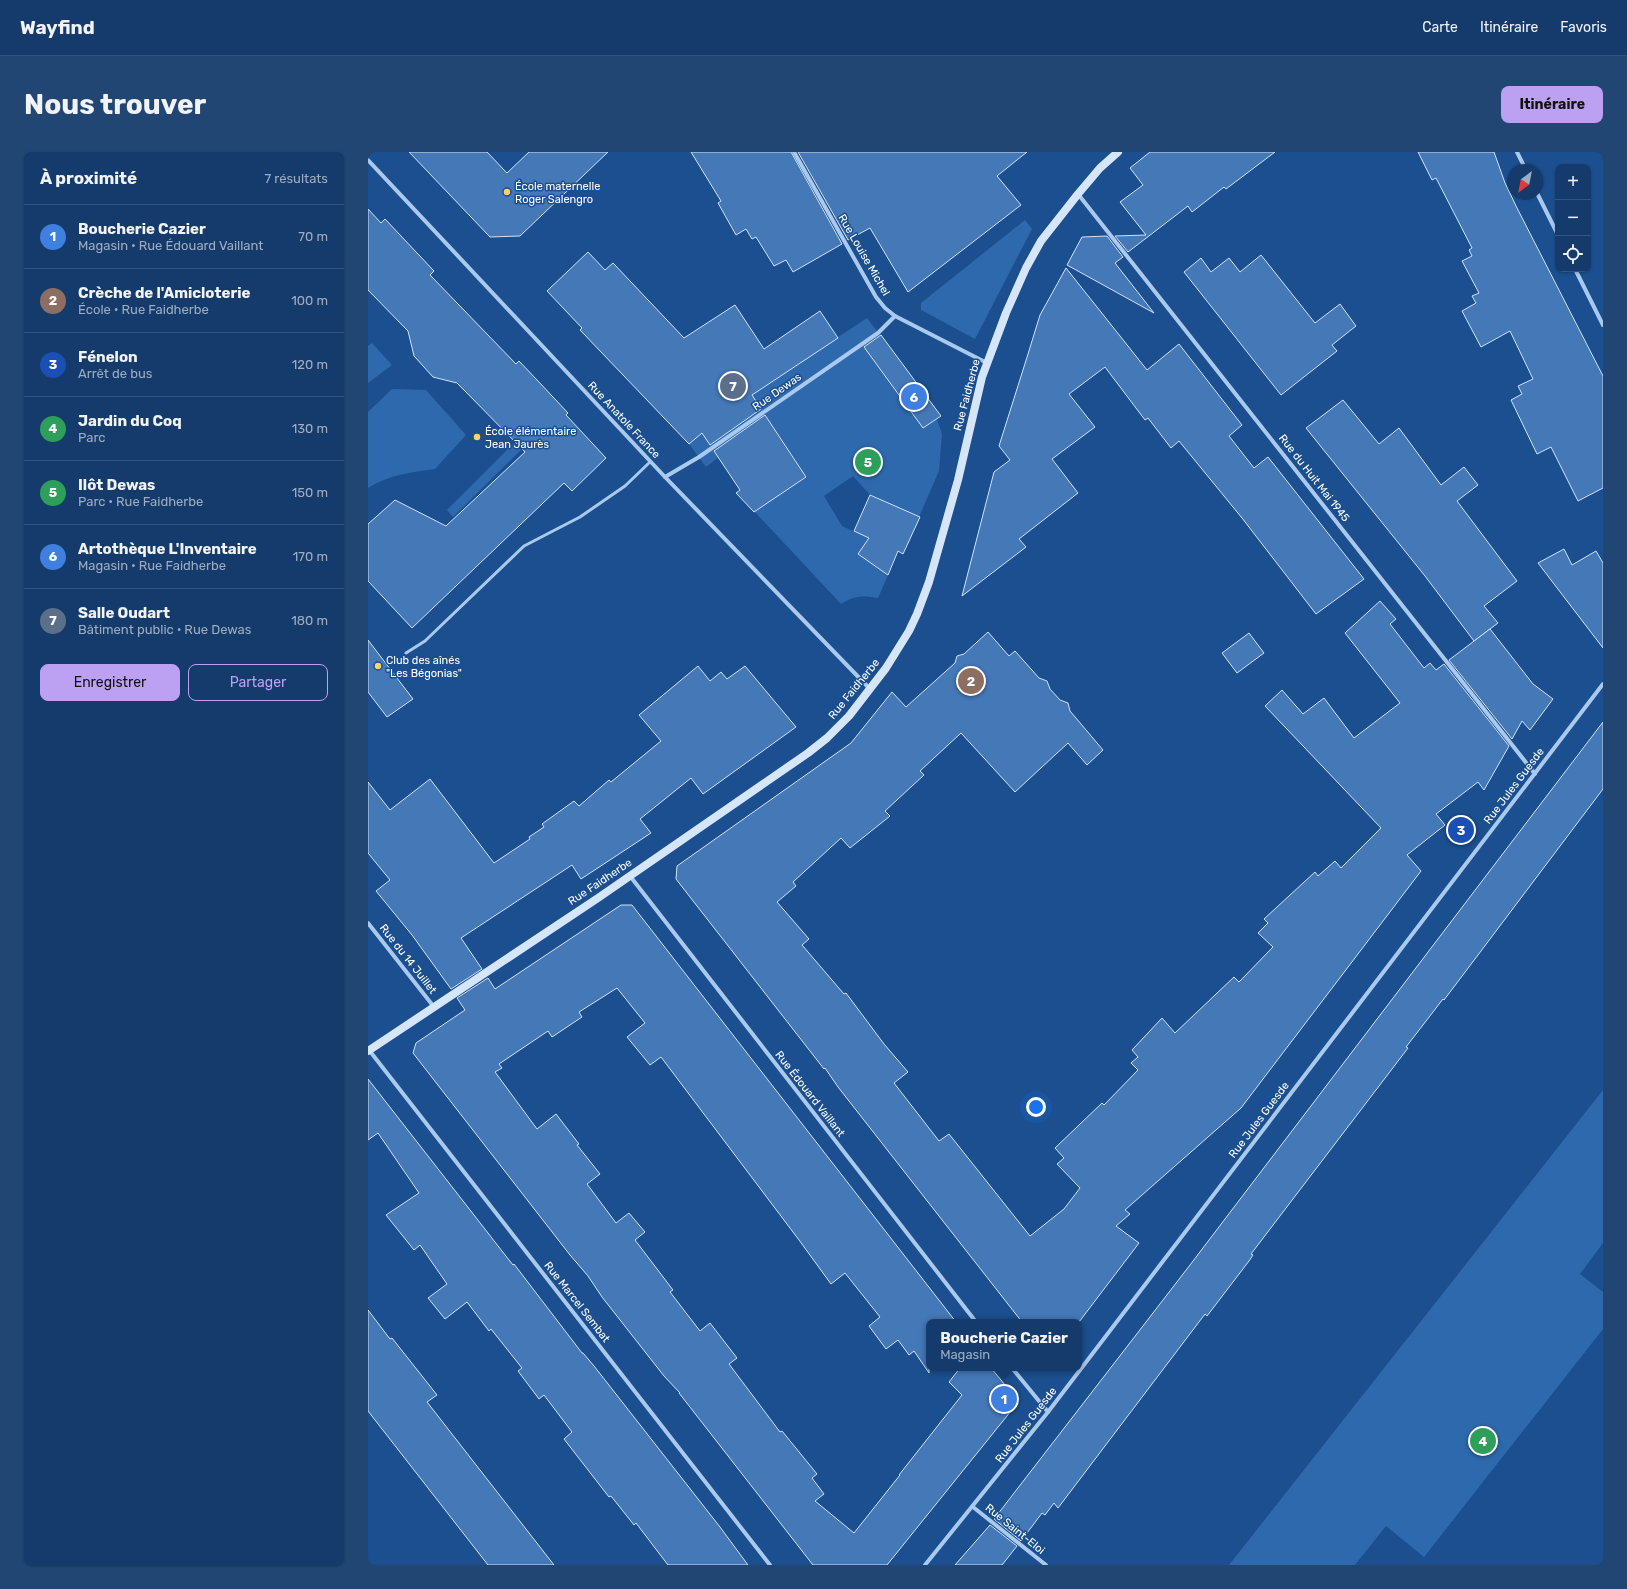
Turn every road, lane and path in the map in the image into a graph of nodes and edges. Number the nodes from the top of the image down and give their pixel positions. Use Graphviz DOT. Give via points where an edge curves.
graph roads {
  1 [pos="794,152"];
  2 [pos="1118,152"];
  3 [pos="1517,152"];
  4 [pos="368,160"];
  5 [pos="1523,164"];
  6 [pos="1078,194"];
  7 [pos="1540,200"];
  8 [pos="1555,229"];
  9 [pos="1576,272"];
  10 [pos="895,316"];
  11 [pos="1603,325"];
  12 [pos="987,363"];
  13 [pos="650,462"];
  14 [pos="665,477"];
  15 [pos="406,653"];
  16 [pos="1603,684"];
  17 [pos="870,690"];
  18 [pos="1535,774"];
  19 [pos="630,876"];
  20 [pos="368,923"];
  21 [pos="434,1007"];
  22 [pos="369,1051"];
  23 [pos="974,1319"];
  24 [pos="1082,1367"];
  25 [pos="1014,1371"];
  26 [pos="1079,1371"];
  27 [pos="1048,1412"];
  28 [pos="973,1507"];
  29 [pos="770,1565"];
  30 [pos="925,1565"];
  31 [pos="1046,1565"];
  1 -- 10 [label="street, Rue Louise Michel" via="876,297"];
  2 -- 6 [label="street, Rue Faidherbe"];
  3 -- 5 [label="street"];
  4 -- 13 [label="street, Rue Anatole France"];
  6 -- 12 [label="street, Rue Faidherbe" via="1041,241 1006,313"];
  6 -- 18 [label="street, Rue du Huit Mai 1945"];
  7 -- 8 [label="street"];
  9 -- 11 [label="street"];
  10 -- 12 [label="street, Rue Louise Michel"];
  10 -- 14 [label="street, Rue Dewas" via="878,333 699,457"];
  12 -- 17 [label="street, Rue Faidherbe" via="929,582 915,620 899,650"];
  13 -- 14 [label="street, Rue Anatole France"];
  13 -- 15 [label="lane" via="625,486 580,517 524,546 425,641"];
  14 -- 17 [label="street, Rue Anatole France"];
  16 -- 18 [label="street, Rue Jules Guesde"];
  17 -- 19 [label="street, Rue Faidherbe" via="827,738"];
  18 -- 24 [label="street, Rue Jules Guesde"];
  19 -- 21 [label="street, Rue Faidherbe"];
  19 -- 23 [label="street, Rue Édouard Vaillant"];
  20 -- 21 [label="street, Rue du 14 Juillet"];
  21 -- 22 [label="street, Rue Faidherbe"];
  22 -- 29 [label="street, Rue Marcel Sembat"];
  25 -- 27 [label="street"];
  26 -- 27 [label="street, Rue Jules Guesde"];
  27 -- 28 [label="street, Rue Jules Guesde"];
  28 -- 30 [label="street, Rue Jules Guesde"];
  28 -- 31 [label="street, Rue Saint-Eloi"];
}
